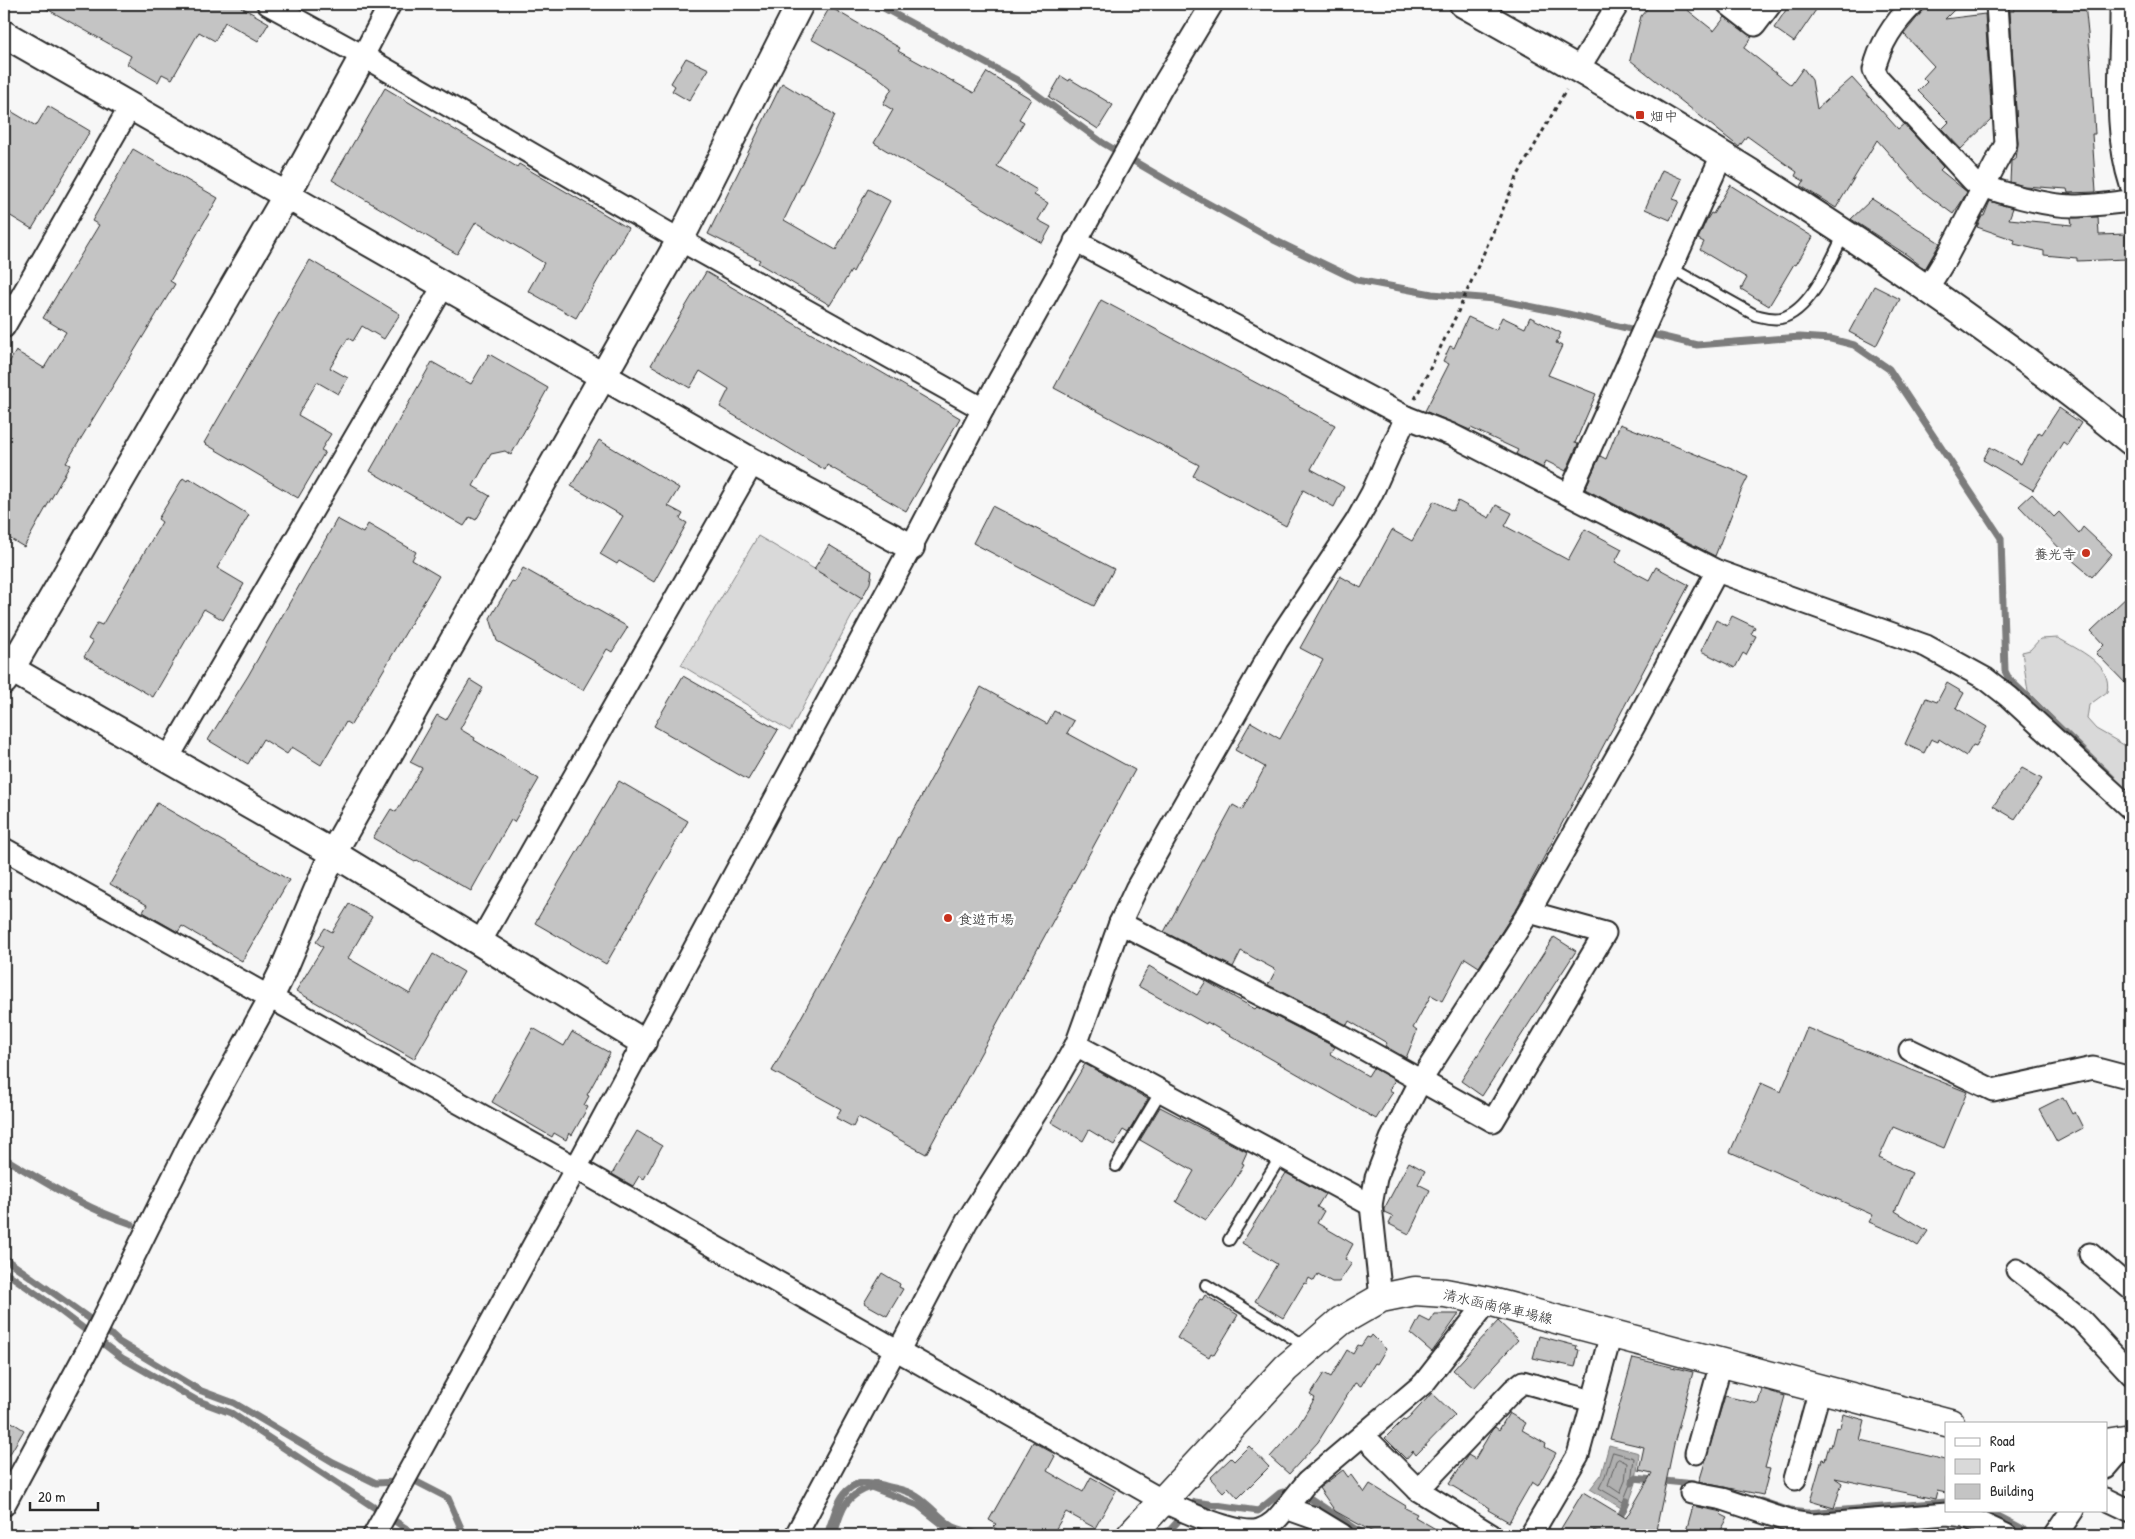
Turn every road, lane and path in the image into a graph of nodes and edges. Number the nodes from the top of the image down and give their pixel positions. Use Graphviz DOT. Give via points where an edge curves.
graph roads {
  1 [pos="268,4"];
  2 [pos="390,4"];
  3 [pos="800,4"];
  4 [pos="1212,4"];
  5 [pos="1463,4"];
  6 [pos="1618,4"];
  7 [pos="1728,4"];
  8 [pos="1771,4"];
  9 [pos="1913,4"];
  10 [pos="1997,4"];
  11 [pos="2121,4"];
  12 [pos="4,34"];
  13 [pos="363,56"];
  14 [pos="1579,68"];
  15 [pos="130,107"];
  16 [pos="1722,155"];
  17 [pos="2131,185"];
  18 [pos="1985,187"];
  19 [pos="286,196"];
  20 [pos="2131,201"];
  21 [pos="1844,234"];
  22 [pos="680,240"];
  23 [pos="1075,241"];
  24 [pos="1671,268"];
  25 [pos="444,285"];
  26 [pos="1928,289"];
  27 [pos="4,327"];
  28 [pos="604,377"];
  29 [pos="983,409"];
  30 [pos="1406,417"];
  31 [pos="2131,442"];
  32 [pos="753,462"];
  33 [pos="1569,495"];
  34 [pos="911,547"];
  35 [pos="1717,571"];
  36 [pos="6,672"];
  37 [pos="168,758"];
  38 [pos="2131,809"];
  39 [pos="4,850"];
  40 [pos="333,852"];
  41 [pos="1529,912"];
  42 [pos="1120,923"];
  43 [pos="479,944"];
  44 [pos="270,997"];
  45 [pos="643,1042"];
  46 [pos="1076,1045"];
  47 [pos="1910,1050"];
  48 [pos="2131,1078"];
  49 [pos="1421,1080"];
  50 [pos="1161,1091"];
  51 [pos="1282,1156"];
  52 [pos="1116,1166"];
  53 [pos="576,1168"];
  54 [pos="1371,1205"];
  55 [pos="1229,1240"];
  56 [pos="2090,1254"];
  57 [pos="2017,1270"];
  58 [pos="1206,1285"];
  59 [pos="2131,1289"];
  60 [pos="1381,1298"];
  61 [pos="1488,1301"];
  62 [pos="1611,1334"];
  63 [pos="1308,1348"];
  64 [pos="897,1349"];
  65 [pos="1721,1363"];
  66 [pos="2131,1374"];
  67 [pos="1820,1389"];
  68 [pos="1592,1401"];
  69 [pos="1946,1422"];
  70 [pos="1363,1435"];
  71 [pos="2122,1440"];
  72 [pos="1696,1453"];
  73 [pos="2108,1464"];
  74 [pos="1795,1480"];
  75 [pos="1418,1490"];
  76 [pos="1691,1493"];
  77 [pos="2108,1500"];
  78 [pos="1163,1501"];
  79 [pos="4,1505"];
  80 [pos="1286,1508"];
  81 [pos="2131,1511"];
  82 [pos="2072,1512"];
  83 [pos="374,1535"];
  84 [pos="796,1535"];
  85 [pos="1131,1535"];
  86 [pos="1342,1535"];
  87 [pos="1491,1535"];
  88 [pos="1531,1535"];
  89 [pos="2006,1535"];
  90 [pos="2056,1535"];
  1 -- 13 [label="street"];
  2 -- 13 [label="street"];
  3 -- 22 [label="street"];
  4 -- 23 [label="street"];
  5 -- 14 [label="street"];
  6 -- 14 [label="street"];
  7 -- 8 [label="street" via="1754,25"];
  9 -- 18 [label="street" via="1895,23 1878,54 1874,70 1962,170"];
  10 -- 18 [label="street" via="2006,144"];
  11 -- 17 [label="street" via="2119,124"];
  12 -- 15 [label="street"];
  13 -- 19 [label="street"];
  13 -- 22 [label="street"];
  14 -- 16 [label="street"];
  14 -- 30 [label="path" via="1518,175 1457,314"];
  15 -- 19 [label="street"];
  15 -- 27 [label="street"];
  16 -- 21 [label="street"];
  16 -- 24 [label="street"];
  18 -- 20 [label="street" via="2071,206"];
  18 -- 26 [label="street"];
  19 -- 25 [label="street"];
  19 -- 36 [label="street"];
  21 -- 24 [label="lane" via="1815,289 1796,312 1782,318 1768,319 1755,314"];
  21 -- 26 [label="street"];
  22 -- 28 [label="street"];
  22 -- 29 [label="street"];
  23 -- 29 [label="street"];
  23 -- 30 [label="street"];
  24 -- 33 [label="street"];
  25 -- 28 [label="street"];
  25 -- 37 [label="street"];
  26 -- 31 [label="street"];
  28 -- 32 [label="street"];
  28 -- 40 [label="street"];
  29 -- 34 [label="street"];
  30 -- 33 [label="street" via="1452,435"];
  30 -- 42 [label="street" via="1356,522 1277,642 1136,889"];
  32 -- 34 [label="street"];
  32 -- 43 [label="street"];
  33 -- 35 [label="street"];
  34 -- 45 [label="street"];
  35 -- 38 [label="street" via="1926,646 1986,679"];
  35 -- 41 [label="street"];
  36 -- 37 [label="street"];
  37 -- 40 [label="street"];
  39 -- 44 [label="street"];
  40 -- 43 [label="street"];
  40 -- 44 [label="street"];
  41 -- 49 [label="street"];
  41 -- 49 [label="street" via="1606,933 1492,1121"];
  42 -- 46 [label="street"];
  42 -- 49 [label="street"];
  43 -- 45 [label="street"];
  44 -- 53 [label="street"];
  44 -- 79 [label="street" via="190,1143 88,1349"];
  45 -- 53 [label="street"];
  46 -- 50 [label="street"];
  46 -- 64 [label="street" via="1045,1100 971,1214"];
  47 -- 48 [label="street" via="1992,1090 2092,1068"];
  49 -- 54 [label="street" via="1391,1139 1376,1178"];
  50 -- 51 [label="street"];
  50 -- 52 [label="lane"];
  51 -- 54 [label="street"];
  51 -- 55 [label="lane"];
  53 -- 64 [label="street"];
  53 -- 83 [label="street"];
  54 -- 60 [label="street"];
  56 -- 59 [label="street"];
  57 -- 66 [label="street" via="2081,1320"];
  58 -- 63 [label="lane"];
  60 -- 61 [label="main road, 清水函南停車場線" via="1415,1291"];
  60 -- 63 [label="main road, 清水函南停車場線" via="1341,1321"];
  61 -- 62 [label="main road, 清水函南停車場線"];
  61 -- 70 [label="street" via="1424,1384"];
  62 -- 65 [label="main road, 清水函南停車場線"];
  62 -- 68 [label="street"];
  63 -- 78 [label="main road, 清水函南停車場線"];
  64 -- 78 [label="street"];
  64 -- 84 [label="street"];
  65 -- 67 [label="main road, 清水函南停車場線"];
  65 -- 72 [label="street"];
  67 -- 69 [label="main road, 清水函南停車場線"];
  67 -- 74 [label="street"];
  68 -- 75 [label="street" via="1523,1382"];
  68 -- 88 [label="street" via="1578,1455"];
  70 -- 75 [label="street"];
  70 -- 80 [label="street" via="1307,1482"];
  71 -- 73 [label="street"];
  75 -- 87 [label="street"];
  76 -- 89 [label="street" via="1812,1525 1947,1514 1965,1516"];
  77 -- 81 [label="street"];
  78 -- 80 [label="street" via="1186,1512 1243,1530 1258,1530 1274,1523"];
  78 -- 85 [label="main road, 清水函南停車場線"];
  80 -- 86 [label="street" via="1314,1518"];
  82 -- 90 [label="street"];
}
